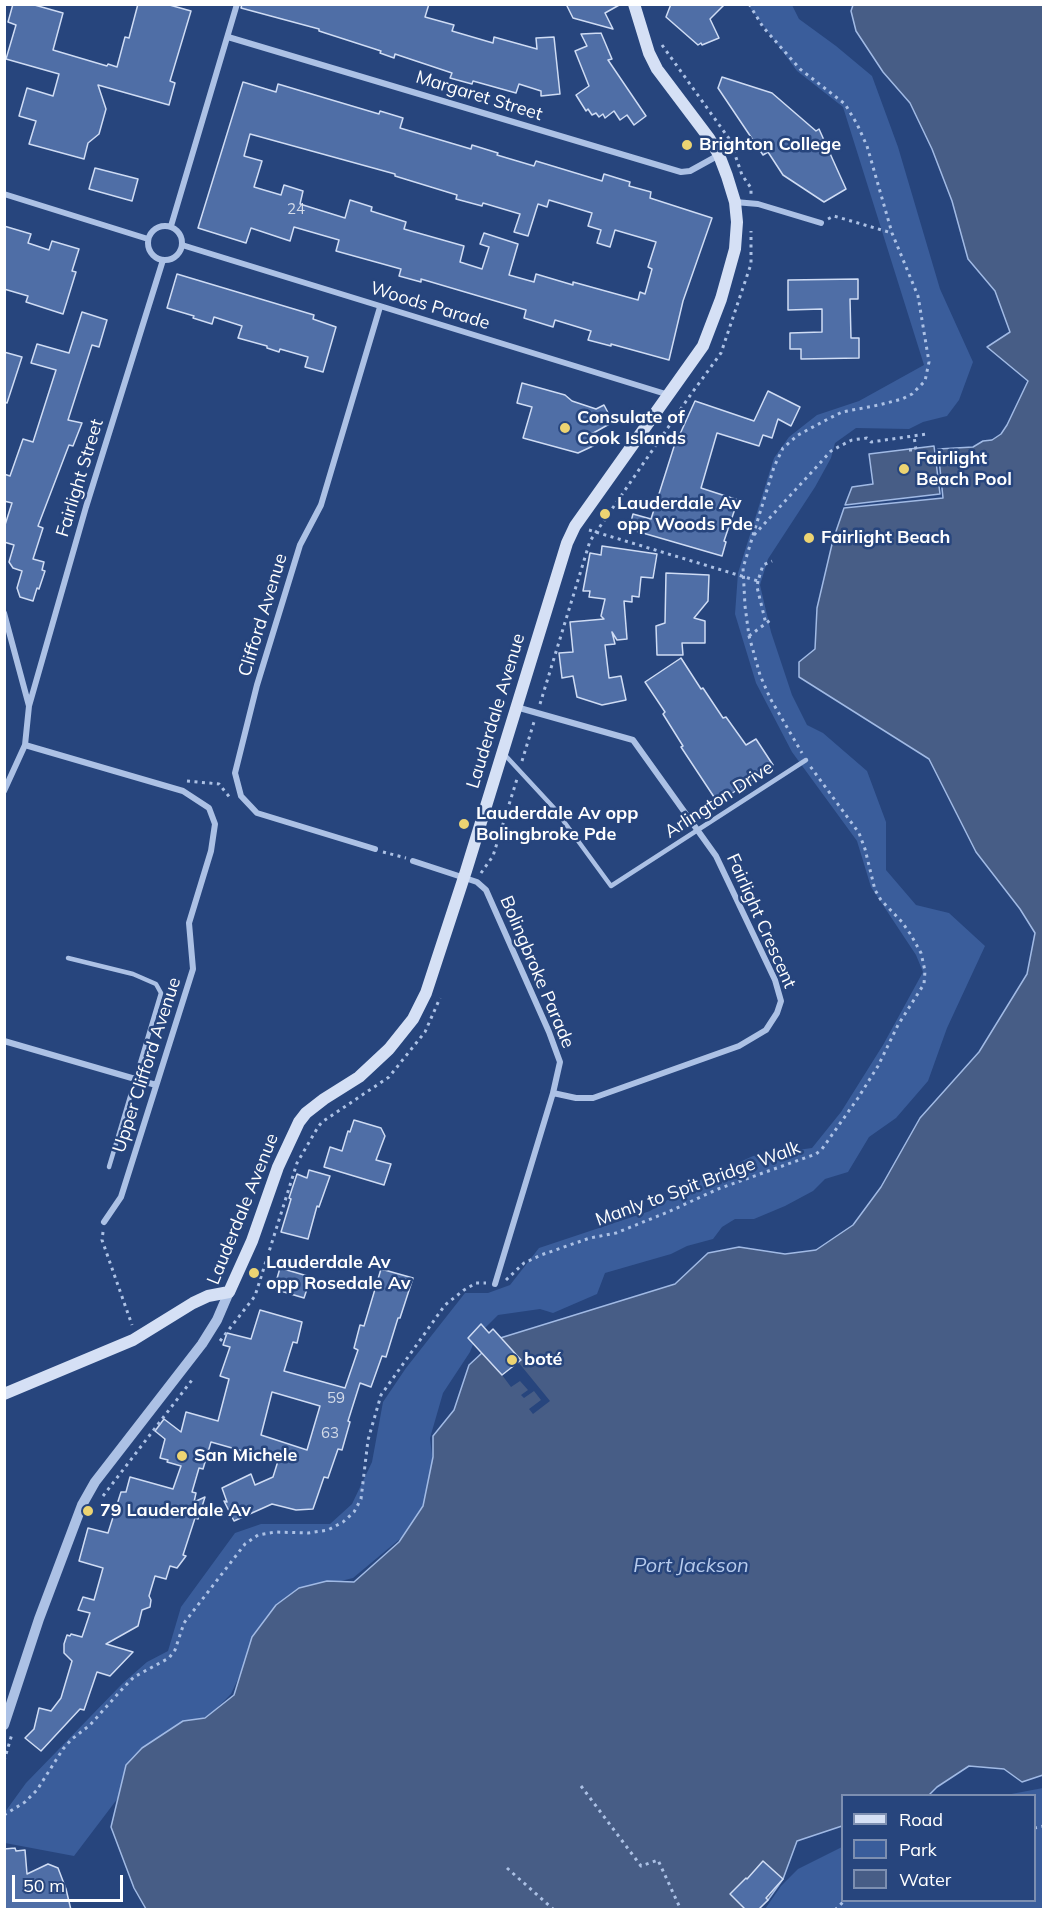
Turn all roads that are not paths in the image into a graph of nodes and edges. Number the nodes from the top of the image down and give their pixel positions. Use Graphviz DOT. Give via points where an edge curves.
graph roads {
  1 [pos="237,4"];
  2 [pos="634,4"];
  3 [pos="228,37"];
  4 [pos="719,155"];
  5 [pos="4,194"];
  6 [pos="735,202"];
  7 [pos="821,223"];
  8 [pos="171,226"];
  9 [pos="148,239"];
  10 [pos="182,245"];
  11 [pos="163,260"];
  12 [pos="380,307"];
  13 [pos="669,395"];
  14 [pos="4,613"];
  15 [pos="7,628"];
  16 [pos="29,706"];
  17 [pos="516,707"];
  18 [pos="25,745"];
  19 [pos="502,752"];
  20 [pos="806,760"];
  21 [pos="4,791"];
  22 [pos="697,831"];
  23 [pos="375,849"];
  24 [pos="413,861"];
  25 [pos="464,877"];
  26 [pos="68,958"];
  27 [pos="4,1041"];
  28 [pos="136,1079"];
  29 [pos="156,1085"];
  30 [pos="553,1092"];
  31 [pos="109,1167"];
  32 [pos="104,1222"];
  33 [pos="495,1284"];
  34 [pos="229,1292"];
  35 [pos="4,1394"];
  36 [pos="4,1725"];
  1 -- 3 [label="street"];
  2 -- 4 [label="main road, Lauderdale Avenue" via="657,69"];
  3 -- 4 [label="street, Margaret Street" via="681,172"];
  3 -- 8 [label="street"];
  4 -- 6 [label="main road, Lauderdale Avenue"];
  5 -- 9 [label="street"];
  6 -- 7 [label="street" via="758,204"];
  6 -- 13 [label="main road, Lauderdale Avenue" via="735,249 721,299 703,346"];
  8 -- 9 [label="street" via="160,226"];
  8 -- 10 [label="street" via="180,234"];
  9 -- 11 [label="street" via="150,251"];
  10 -- 11 [label="street" via="173,258"];
  10 -- 12 [label="street, Woods Parade"];
  11 -- 16 [label="street, Fairlight Street"];
  12 -- 13 [label="street, Woods Parade"];
  12 -- 23 [label="street, Clifford Avenue" via="321,505 300,545 235,773 242,796 257,813"];
  13 -- 17 [label="main road, Lauderdale Avenue" via="567,543"];
  14 -- 15 [label="street"];
  15 -- 16 [label="street"];
  16 -- 18 [label="street"];
  17 -- 19 [label="main road, Lauderdale Avenue"];
  17 -- 22 [label="street, Fairlight Crescent" via="633,740"];
  18 -- 21 [label="street"];
  18 -- 29 [label="street, Upper Clifford Avenue" via="183,791 209,808 215,824 211,851 189,923 193,969"];
  19 -- 22 [label="lane, Arlington Drive" via="554,808 611,886"];
  19 -- 25 [label="main road, Lauderdale Avenue"];
  20 -- 22 [label="lane, Arlington Drive"];
  22 -- 30 [label="street, Fairlight Crescent" via="716,856 775,980 781,1001 777,1013 766,1030 739,1046 623,1088 593,1098"];
  24 -- 25 [label="street, Bolingbroke Parade"];
  25 -- 30 [label="street, Bolingbroke Parade" via="486,890 549,1032 560,1062"];
  25 -- 34 [label="main road, Lauderdale Avenue" via="432,978 413,1018 373,1065 299,1122"];
  26 -- 28 [label="lane" via="133,974 156,984 161,993"];
  27 -- 28 [label="street"];
  28 -- 29 [label="street"];
  28 -- 31 [label="lane"];
  29 -- 32 [label="street, Upper Clifford Avenue" via="121,1197"];
  30 -- 33 [label="street, Bolingbroke Parade"];
  34 -- 35 [label="main road" via="187,1305 136,1338"];
  34 -- 36 [label="street, Lauderdale Avenue" via="202,1344 82,1504"];
}
